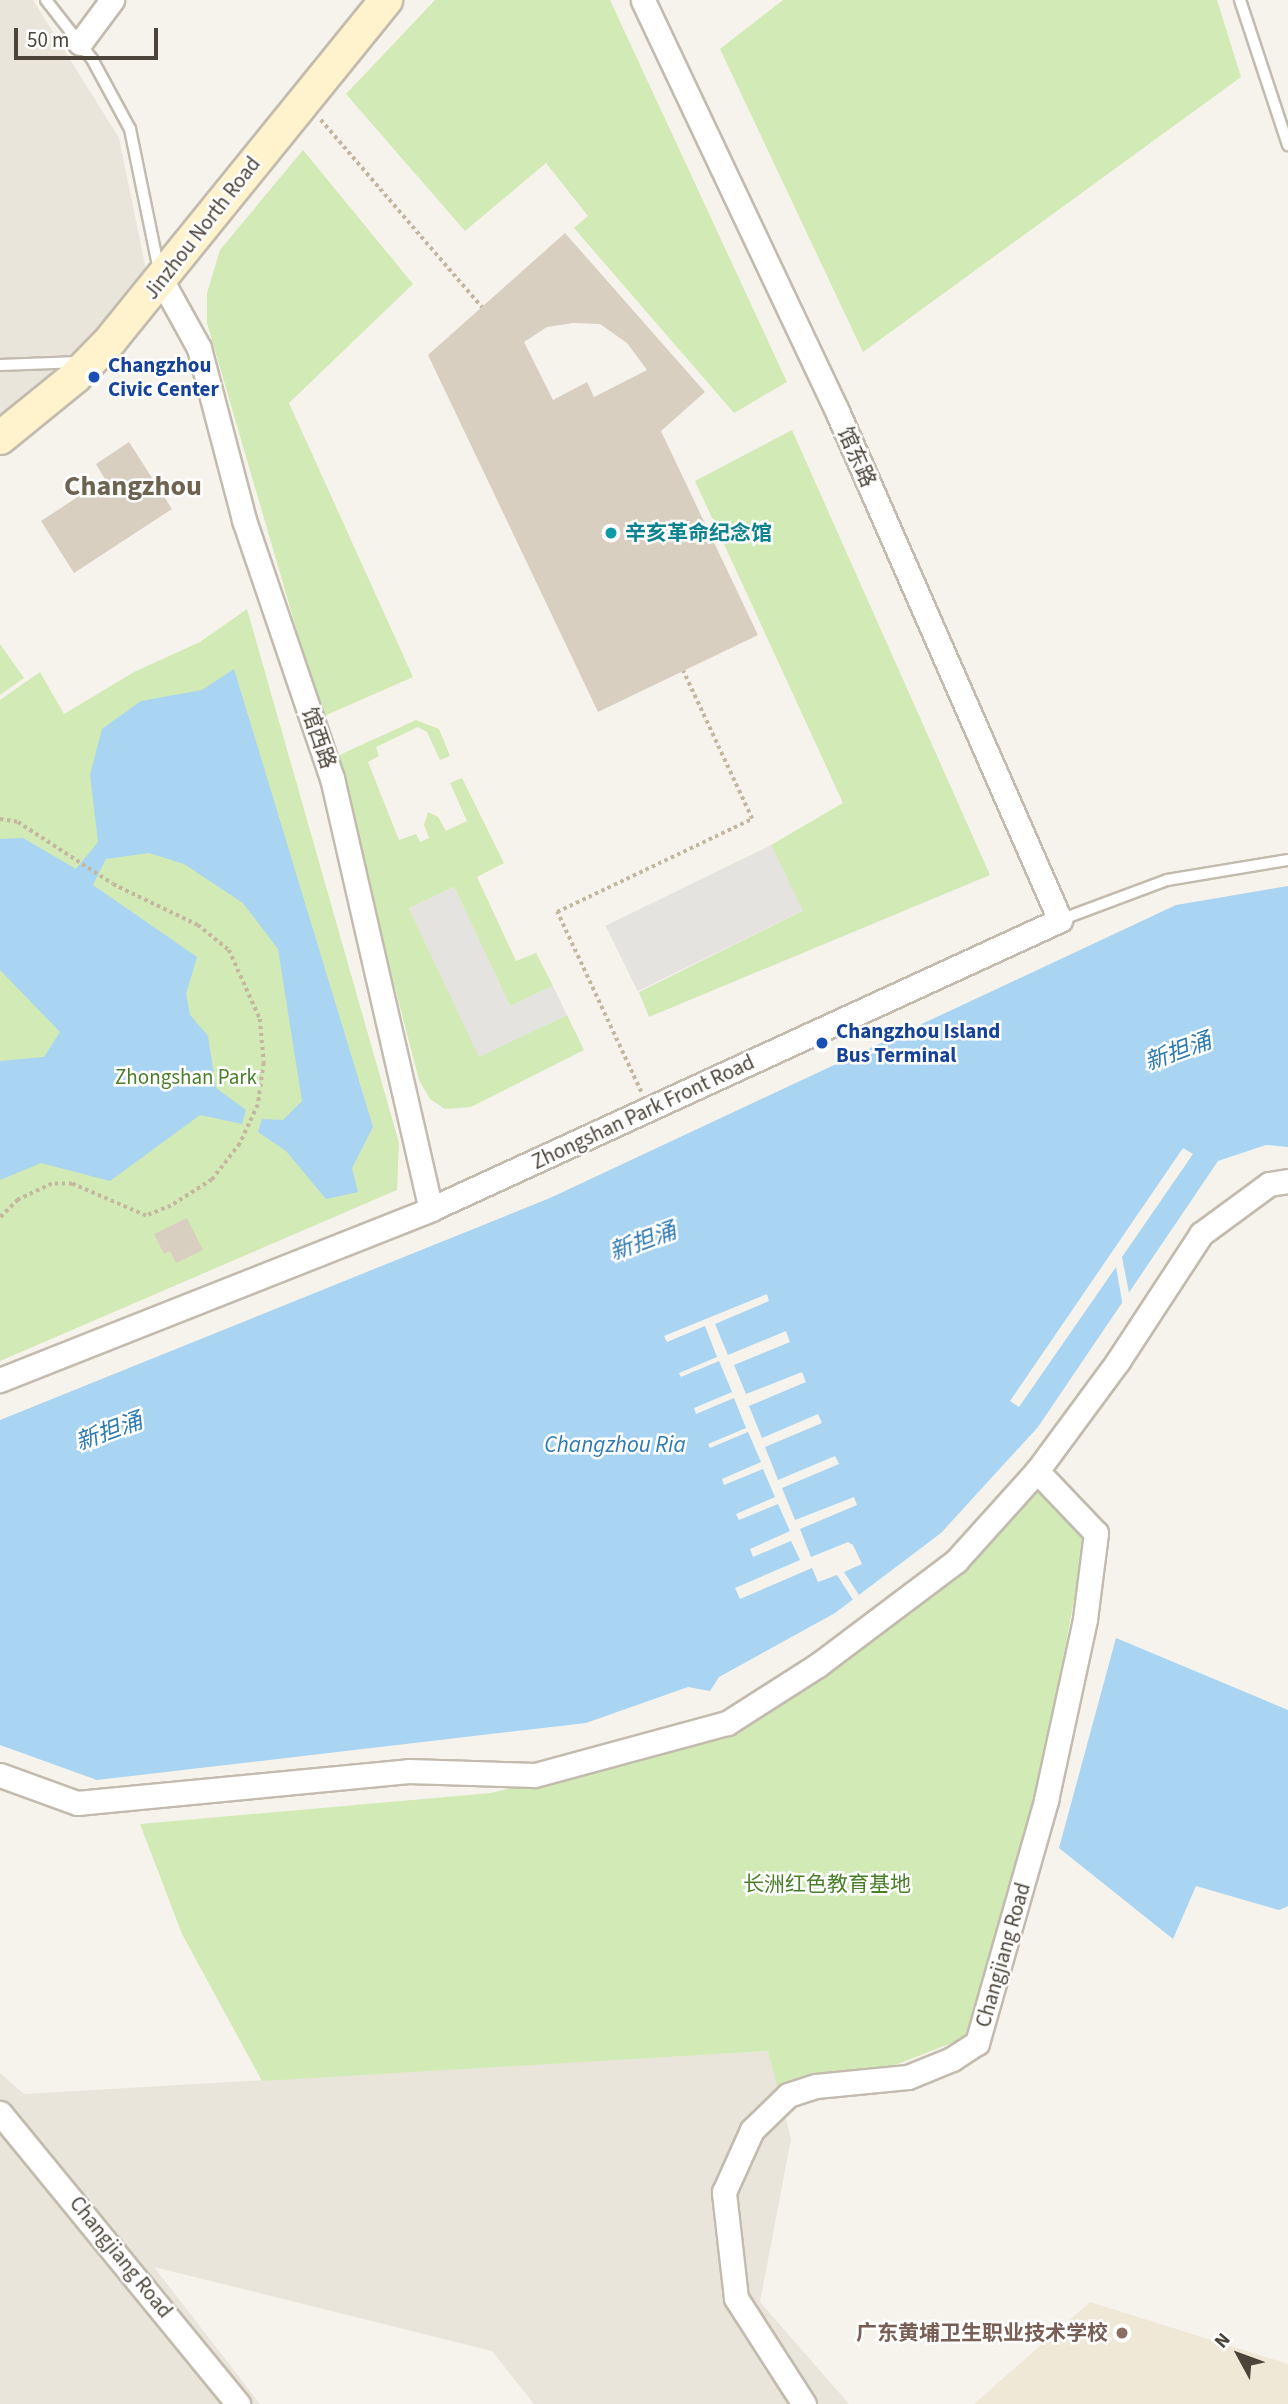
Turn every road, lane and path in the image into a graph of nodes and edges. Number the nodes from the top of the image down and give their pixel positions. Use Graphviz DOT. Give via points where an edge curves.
graph roads {
  1 [pos="46,0"];
  2 [pos="112,0"];
  3 [pos="386,0"];
  4 [pos="643,0"];
  5 [pos="1240,0"];
  6 [pos="80,43"];
  7 [pos="304,100"];
  8 [pos="1288,145"];
  9 [pos="162,281"];
  10 [pos="482,307"];
  11 [pos="90,362"];
  12 [pos="0,365"];
  13 [pos="0,438"];
  14 [pos="683,671"];
  15 [pos="0,819"];
  16 [pos="1288,860"];
  17 [pos="1060,920"];
  18 [pos="650,1110"];
  19 [pos="1288,1181"];
  20 [pos="431,1209"];
  21 [pos="0,1218"];
  22 [pos="0,1380"];
  23 [pos="1037,1471"];
  24 [pos="0,1776"];
  25 [pos="0,2113"];
  26 [pos="238,2404"];
  27 [pos="804,2404"];
  1 -- 6 [label="lane"];
  2 -- 6 [label="street"];
  3 -- 7 [label="main road, Jinzhou North Road"];
  4 -- 17 [label="street, 馆东路" via="837,411"];
  5 -- 8 [label="lane"];
  6 -- 9 [label="lane" via="130,129"];
  7 -- 9 [label="main road, Jinzhou North Road"];
  7 -- 10 [label="path"];
  9 -- 11 [label="main road, Jinzhou North Road"];
  9 -- 20 [label="street, 馆西路" via="199,348 244,520 332,778"];
  11 -- 12 [label="lane"];
  11 -- 13 [label="main road, Jinzhou North Road"];
  14 -- 18 [label="path" via="752,819 557,912"];
  15 -- 21 [label="path" via="18,822 101,876 198,925 229,950 260,1019 264,1063 255,1112 212,1180 146,1216 72,1184 52,1184 19,1200"];
  16 -- 17 [label="lane, Zhongshan Park Front Road" via="1167,880"];
  17 -- 18 [label="street, Zhongshan Park Front Road"];
  18 -- 20 [label="street, Zhongshan Park Front Road"];
  19 -- 23 [label="street" via="1269,1184 1201,1234 1118,1361"];
  20 -- 22 [label="street, Zhongshan Park Front Road"];
  23 -- 24 [label="street" via="956,1561 818,1665 727,1723 535,1775 408,1771 77,1803"];
  23 -- 27 [label="street, Changjiang Road" via="1096,1533 1085,1619 1046,1800 977,2043 908,2077 816,2086 788,2095 752,2130 724,2192 736,2298"];
  25 -- 26 [label="street, Changjiang Road"];
}
